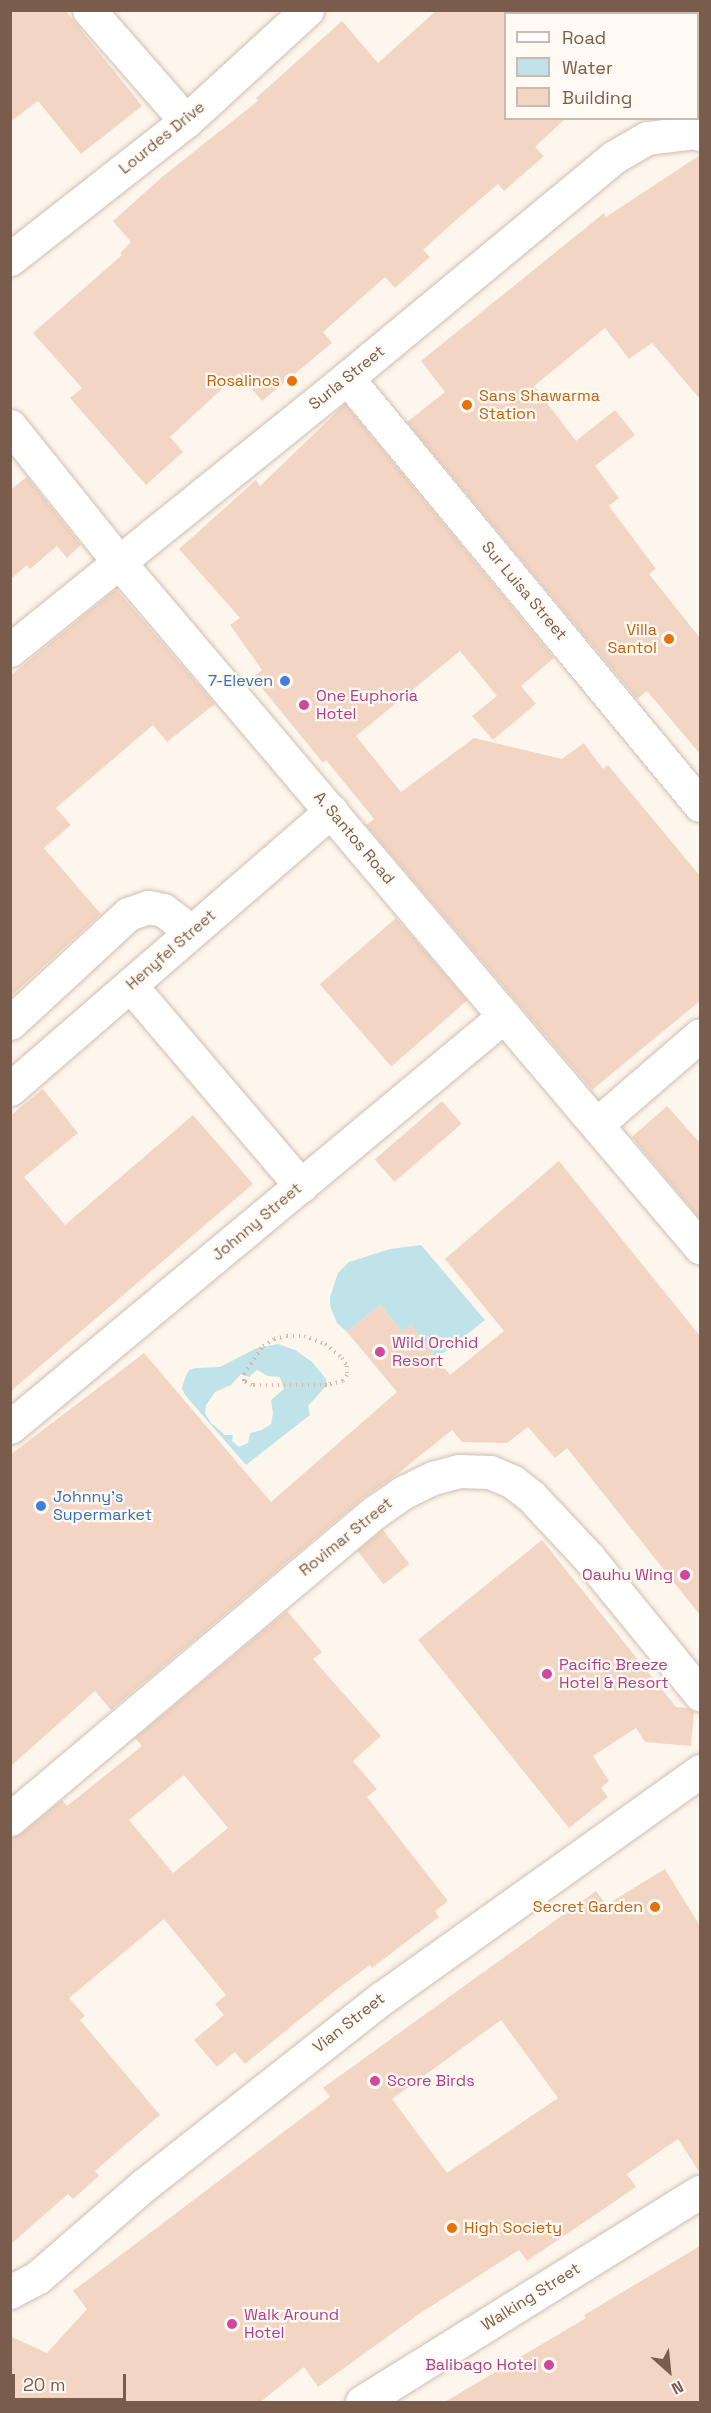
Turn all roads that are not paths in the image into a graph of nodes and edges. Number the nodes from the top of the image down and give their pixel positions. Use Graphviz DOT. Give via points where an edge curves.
graph roads {
  1 [pos="89,10"];
  2 [pos="308,10"];
  3 [pos="186,121"];
  4 [pos="698,133"];
  5 [pos="10,259"];
  6 [pos="347,378"];
  7 [pos="10,426"];
  8 [pos="118,561"];
  9 [pos="10,650"];
  10 [pos="700,805"];
  11 [pos="331,811"];
  12 [pos="192,932"];
  13 [pos="130,985"];
  14 [pos="504,1016"];
  15 [pos="10,1023"];
  16 [pos="700,1035"];
  17 [pos="10,1089"];
  18 [pos="597,1124"];
  19 [pos="301,1186"];
  20 [pos="700,1247"];
  21 [pos="10,1427"];
  22 [pos="700,1694"];
  23 [pos="700,1771"];
  24 [pos="10,1819"];
  25 [pos="700,2192"];
  26 [pos="10,2292"];
  27 [pos="362,2403"];
  1 -- 3 [label="street"];
  2 -- 3 [label="street, Lourdes Drive"];
  3 -- 5 [label="street, Lourdes Drive"];
  4 -- 6 [label="street, Surla Street" via="647,138 614,157"];
  6 -- 8 [label="street, Surla Street"];
  6 -- 10 [label="street, Sur Luisa Street"];
  7 -- 8 [label="street, A. Santos Road"];
  8 -- 9 [label="street, Surla Street"];
  8 -- 11 [label="street, A. Santos Road"];
  11 -- 12 [label="street, Henyfel Street"];
  11 -- 14 [label="street, A. Santos Road"];
  12 -- 13 [label="street, Henyfel Street"];
  12 -- 15 [label="street" via="163,910 148,907 128,914"];
  13 -- 17 [label="street, Henyfel Street"];
  13 -- 19 [label="street"];
  14 -- 18 [label="street, A. Santos Road"];
  14 -- 19 [label="street, Johnny Street"];
  16 -- 18 [label="street"];
  18 -- 20 [label="street, A. Santos Road"];
  19 -- 21 [label="street, Johnny Street"];
  22 -- 24 [label="street, Rovimar Street" via="589,1558 532,1497 513,1482 490,1472 459,1471 413,1487 375,1512"];
  23 -- 26 [label="street, Vian Street" via="382,1998 144,2185 38,2277"];
  25 -- 27 [label="street, Walking Street"];
}
